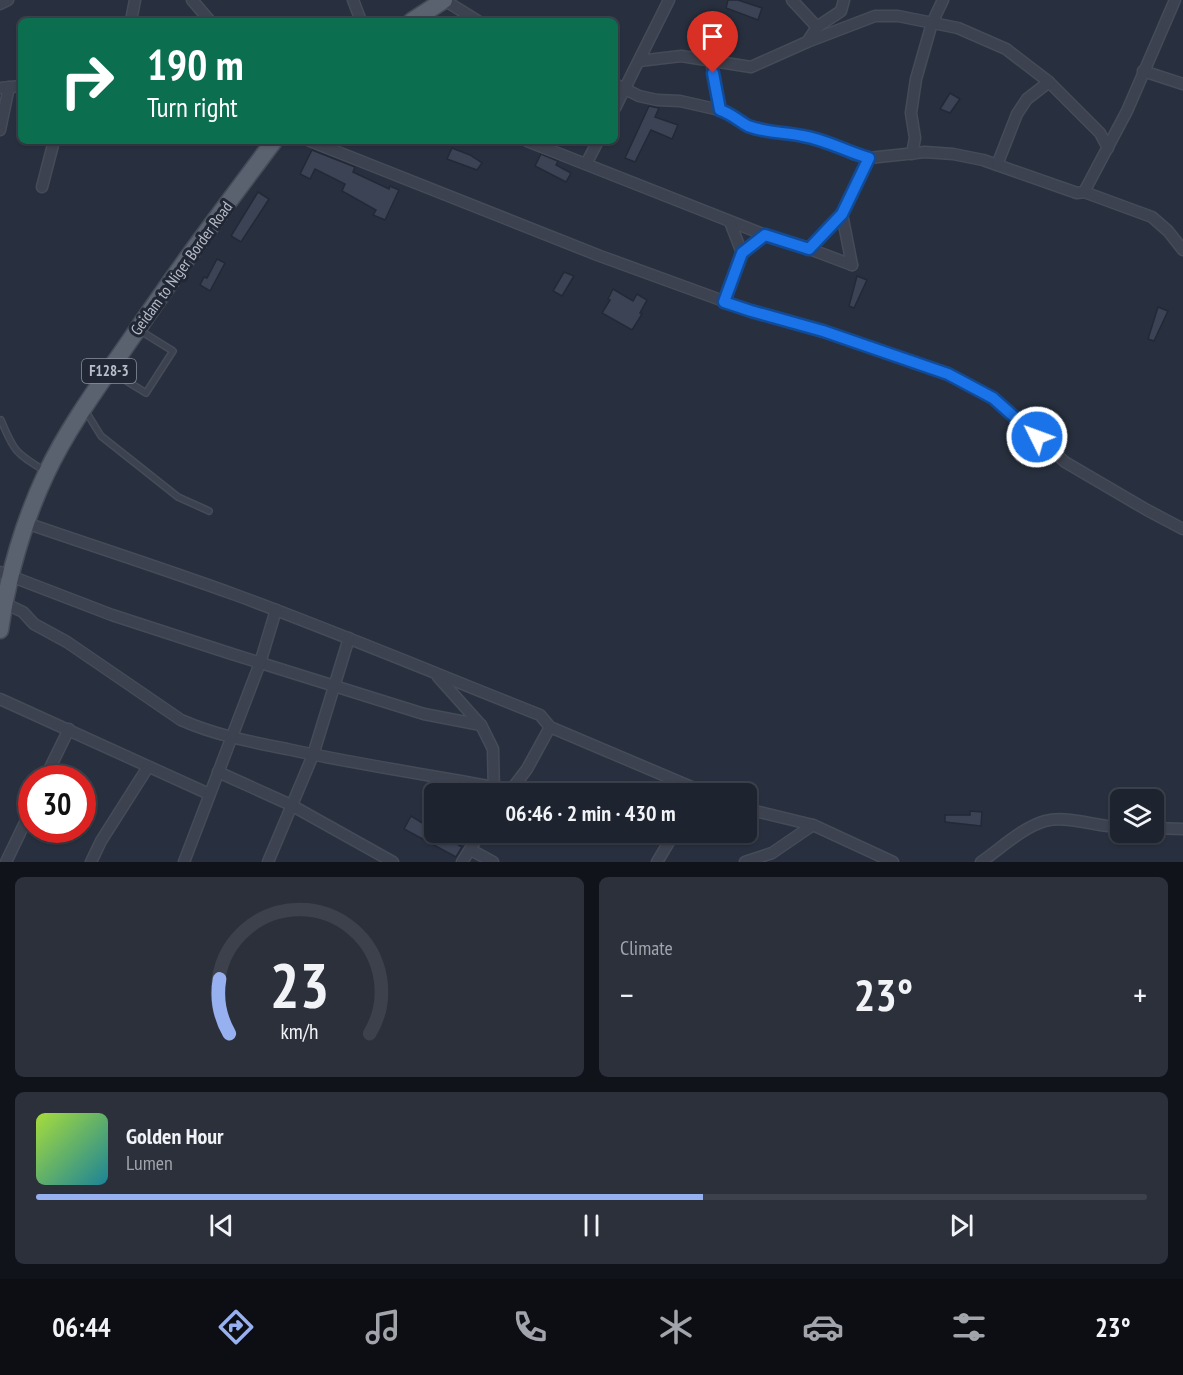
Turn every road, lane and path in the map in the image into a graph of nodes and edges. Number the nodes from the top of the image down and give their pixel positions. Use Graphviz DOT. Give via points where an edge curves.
graph roads {
  1 [pos="8,0"];
  2 [pos="135,0"];
  3 [pos="192,0"];
  4 [pos="353,0"];
  5 [pos="444,0"];
  6 [pos="669,0"];
  7 [pos="792,0"];
  8 [pos="844,0"];
  9 [pos="943,0"];
  10 [pos="1175,0"];
  11 [pos="0,4"];
  12 [pos="131,18"];
  13 [pos="207,18"];
  14 [pos="360,18"];
  15 [pos="417,18"];
  16 [pos="473,18"];
  17 [pos="932,22"];
  18 [pos="817,27"];
  19 [pos="807,42"];
  20 [pos="639,61"];
  21 [pos="711,61"];
  22 [pos="1143,71"];
  23 [pos="1048,82"];
  24 [pos="1183,84"];
  25 [pos="620,86"];
  26 [pos="4,88"];
  27 [pos="720,110"];
  28 [pos="0,130"];
  29 [pos="53,144"];
  30 [pos="272,144"];
  31 [pos="318,144"];
  32 [pos="535,144"];
  33 [pos="596,144"];
  34 [pos="1108,148"];
  35 [pos="912,154"];
  36 [pos="869,158"];
  37 [pos="586,164"];
  38 [pos="997,165"];
  39 [pos="42,187"];
  40 [pos="1084,192"];
  41 [pos="842,214"];
  42 [pos="730,222"];
  43 [pos="765,235"];
  44 [pos="809,249"];
  45 [pos="1183,250"];
  46 [pos="742,253"];
  47 [pos="724,302"];
  48 [pos="137,329"];
  49 [pos="110,370"];
  50 [pos="84,408"];
  51 [pos="1,420"];
  52 [pos="47,472"];
  53 [pos="209,511"];
  54 [pos="26,522"];
  55 [pos="1183,529"];
  56 [pos="5,574"];
  57 [pos="4,603"];
  58 [pos="276,610"];
  59 [pos="0,630"];
  60 [pos="349,638"];
  61 [pos="260,663"];
  62 [pos="436,674"];
  63 [pos="334,686"];
  64 [pos="0,699"];
  65 [pos="480,725"];
  66 [pos="550,727"];
  67 [pos="69,729"];
  68 [pos="231,737"];
  69 [pos="313,755"];
  70 [pos="51,765"];
  71 [pos="148,766"];
  72 [pos="218,772"];
  73 [pos="458,783"];
  74 [pos="494,783"];
  75 [pos="516,783"];
  76 [pos="682,783"];
  77 [pos="209,794"];
  78 [pos="291,805"];
  79 [pos="757,811"];
  80 [pos="813,825"];
  81 [pos="1110,826"];
  82 [pos="1164,828"];
  83 [pos="1183,829"];
  84 [pos="18,837"];
  85 [pos="475,843"];
  86 [pos="668,843"];
  87 [pos="471,850"];
  88 [pos="6,862"];
  89 [pos="91,862"];
  90 [pos="184,862"];
  91 [pos="268,862"];
  92 [pos="393,862"];
  93 [pos="462,862"];
  94 [pos="493,862"];
  95 [pos="657,862"];
  96 [pos="745,862"];
  97 [pos="893,862"];
  98 [pos="981,862"];
  1 -- 11 [label="street"];
  2 -- 12 [label="street"];
  3 -- 13 [label="street"];
  4 -- 14 [label="street"];
  5 -- 15 [label="main road"];
  5 -- 16 [label="street"];
  6 -- 20 [label="street"];
  7 -- 18 [label="street"];
  8 -- 18 [label="street" via="841,10"];
  9 -- 17 [label="street"];
  10 -- 22 [label="street"];
  17 -- 19 [label="street" via="876,16"];
  17 -- 23 [label="street" via="958,28 1006,49"];
  17 -- 35 [label="street" via="916,79 911,112 915,138"];
  18 -- 19 [label="street"];
  19 -- 21 [label="street" via="751,67"];
  20 -- 21 [label="street" via="681,56"];
  20 -- 25 [label="street"];
  21 -- 27 [label="street"];
  22 -- 24 [label="street"];
  22 -- 34 [label="street"];
  23 -- 34 [label="street" via="1093,124"];
  23 -- 38 [label="street" via="1026,99"];
  25 -- 27 [label="street" via="639,96"];
  26 -- 28 [label="street"];
  27 -- 36 [label="street" via="749,126 804,136"];
  29 -- 39 [label="street"];
  30 -- 48 [label="main road, Geidam to Niger Border Road / F128-3"];
  31 -- 47 [label="street"];
  32 -- 37 [label="street"];
  33 -- 37 [label="street"];
  34 -- 40 [label="street"];
  35 -- 36 [label="street"];
  35 -- 38 [label="street" via="953,154"];
  36 -- 41 [label="street"];
  37 -- 42 [label="street"];
  38 -- 40 [label="street" via="1077,193"];
  40 -- 45 [label="street" via="1152,217"];
  41 -- 44 [label="street"];
  41 -- 44 [label="street" via="852,265"];
  42 -- 43 [label="street"];
  42 -- 46 [label="street"];
  43 -- 44 [label="street"];
  43 -- 46 [label="street"];
  46 -- 47 [label="street"];
  47 -- 55 [label="street" via="948,374 993,398 1065,462"];
  48 -- 49 [label="main road, Geidam to Niger Border Road / F128-3"];
  48 -- 49 [label="lane" via="173,351 146,393"];
  49 -- 50 [label="main road, Geidam to Niger Border Road / F128-3"];
  50 -- 52 [label="main road, Geidam to Niger Border Road / F128-3"];
  50 -- 53 [label="lane" via="101,436 178,497"];
  51 -- 52 [label="lane" via="19,455"];
  52 -- 54 [label="main road, Geidam to Niger Border Road / F128-3"];
  54 -- 56 [label="main road, Geidam to Niger Border Road / F128-3"];
  54 -- 58 [label="street"];
  56 -- 57 [label="main road, Geidam to Niger Border Road / F128-3"];
  56 -- 61 [label="street" via="112,615"];
  57 -- 59 [label="main road, Geidam to Niger Border Road / F128-3"];
  57 -- 68 [label="street" via="181,720"];
  58 -- 60 [label="street"];
  58 -- 61 [label="street"];
  60 -- 62 [label="street"];
  60 -- 63 [label="street"];
  61 -- 63 [label="street"];
  61 -- 68 [label="street"];
  62 -- 65 [label="street"];
  62 -- 66 [label="street" via="540,715"];
  63 -- 65 [label="street" via="424,714"];
  63 -- 69 [label="street"];
  64 -- 67 [label="street"];
  65 -- 74 [label="street" via="493,749"];
  66 -- 75 [label="street"];
  66 -- 76 [label="street"];
  67 -- 70 [label="street"];
  67 -- 71 [label="street"];
  68 -- 69 [label="street"];
  68 -- 72 [label="street"];
  69 -- 73 [label="street"];
  69 -- 78 [label="street"];
  71 -- 77 [label="street"];
  71 -- 89 [label="street"];
  72 -- 77 [label="street"];
  72 -- 78 [label="street"];
  77 -- 90 [label="street"];
  78 -- 91 [label="street"];
  78 -- 92 [label="street"];
  79 -- 80 [label="street"];
  80 -- 96 [label="street" via="772,853"];
  80 -- 97 [label="street"];
  81 -- 98 [label="street" via="1045,821"];
  82 -- 83 [label="street"];
  84 -- 88 [label="street"];
  85 -- 87 [label="street"];
  86 -- 95 [label="street"];
  87 -- 93 [label="street"];
  87 -- 94 [label="street"];
}
